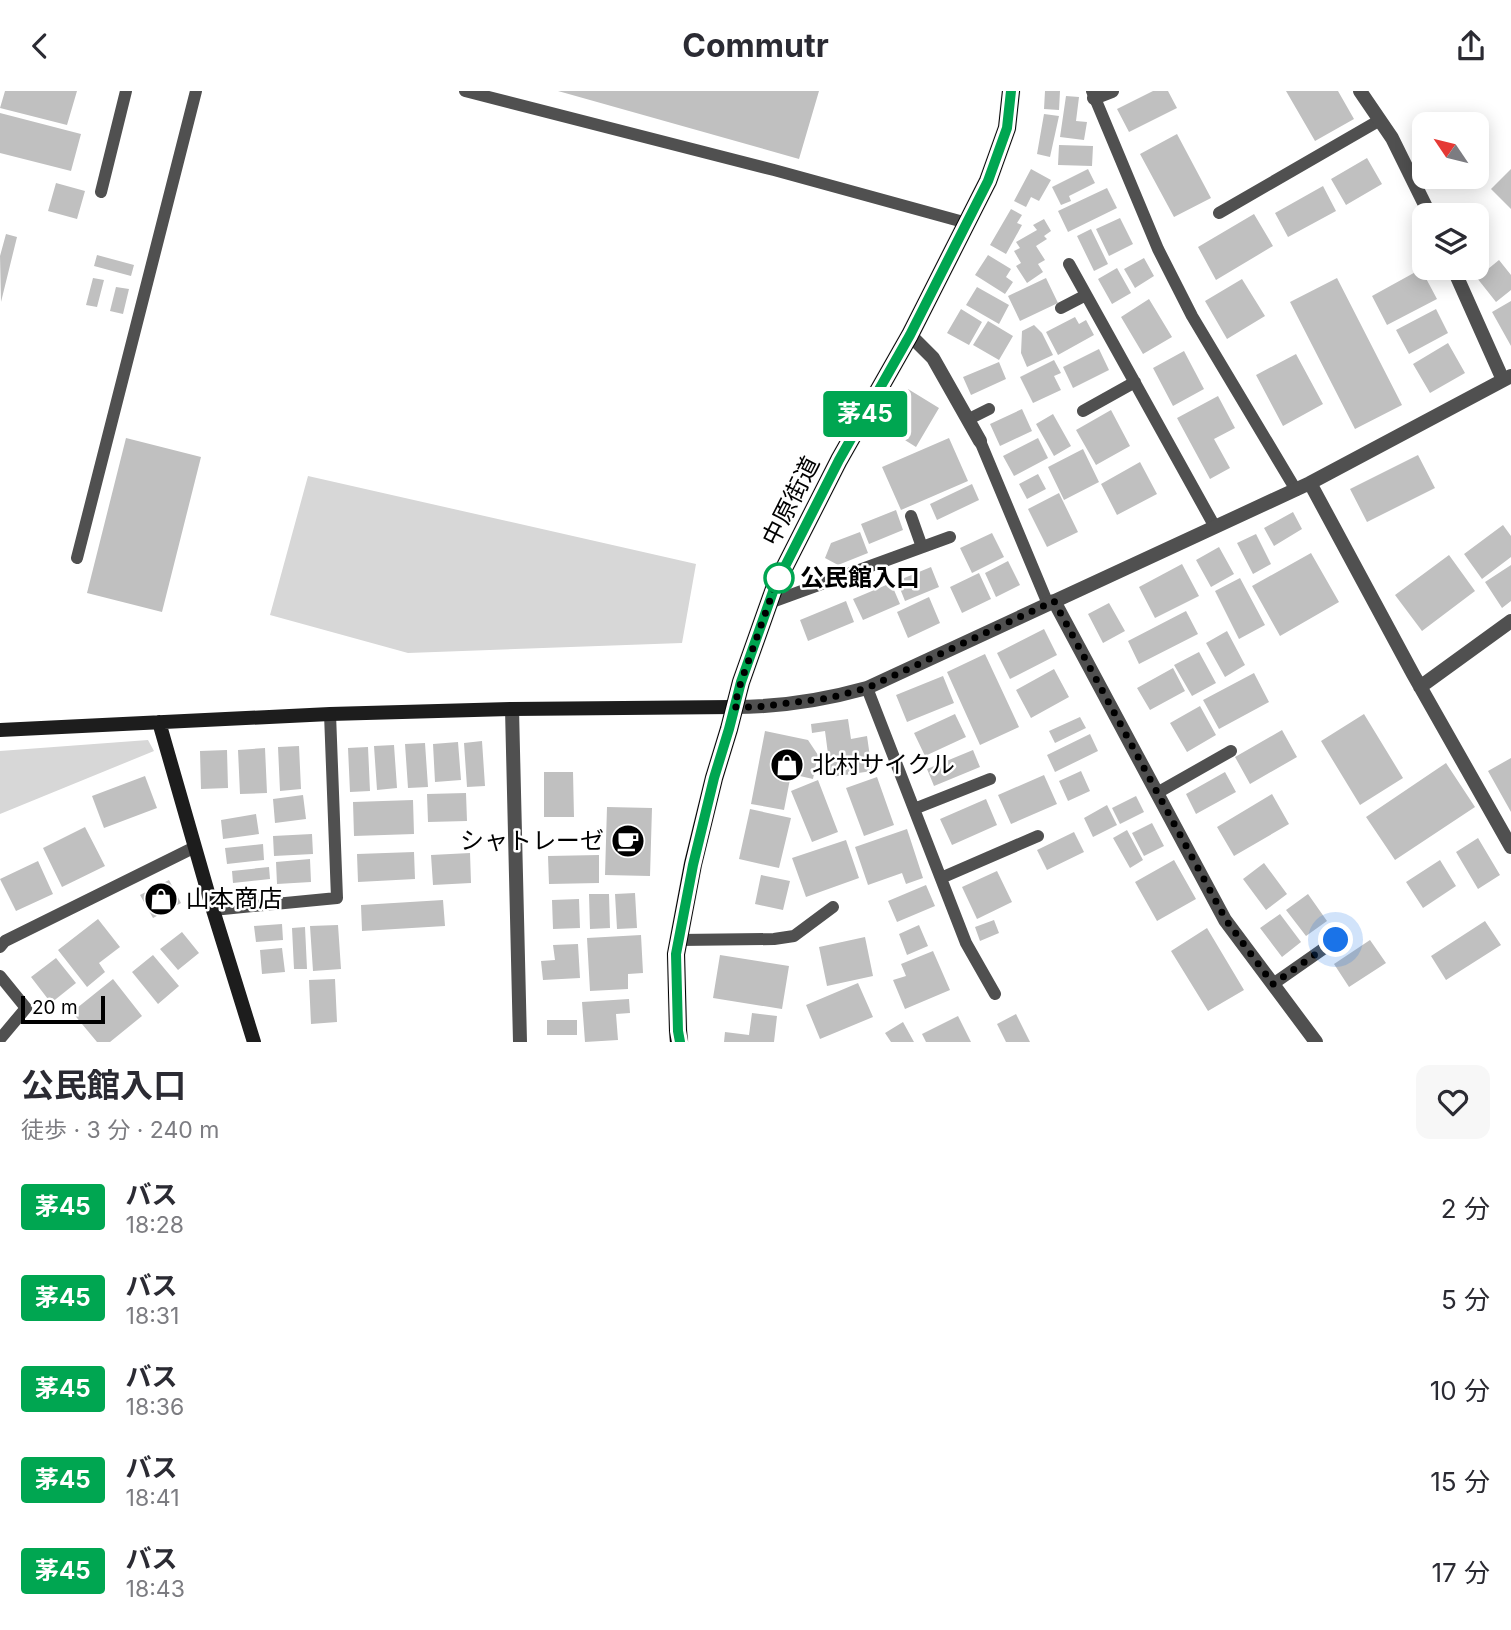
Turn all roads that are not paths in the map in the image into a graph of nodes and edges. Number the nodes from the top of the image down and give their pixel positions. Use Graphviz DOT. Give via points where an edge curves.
graph roads {
  1 [pos="126,91"];
  2 [pos="195,91"];
  3 [pos="466,91"];
  4 [pos="1011,91"];
  5 [pos="1112,91"];
  6 [pos="1360,91"];
  7 [pos="1093,95"];
  8 [pos="1380,120"];
  9 [pos="101,193"];
  10 [pos="1424,203"];
  11 [pos="1219,213"];
  12 [pos="967,223"];
  13 [pos="1069,264"];
  14 [pos="1459,280"];
  15 [pos="1086,295"];
  16 [pos="1061,308"];
  17 [pos="910,335"];
  18 [pos="1507,378"];
  19 [pos="1135,382"];
  20 [pos="989,409"];
  21 [pos="1083,411"];
  22 [pos="969,419"];
  23 [pos="980,441"];
  24 [pos="1310,483"];
  25 [pos="1296,489"];
  26 [pos="911,516"];
  27 [pos="1215,527"];
  28 [pos="950,537"];
  29 [pos="922,547"];
  30 [pos="77,558"];
  31 [pos="769,603"];
  32 [pos="1051,603"];
  33 [pos="1511,621"];
  34 [pos="1420,687"];
  35 [pos="867,688"];
  36 [pos="734,707"];
  37 [pos="512,709"];
  38 [pos="330,714"];
  39 [pos="159,722"];
  40 [pos="0,730"];
  41 [pos="1231,751"];
  42 [pos="990,779"];
  43 [pos="1157,793"];
  44 [pos="914,809"];
  45 [pos="1038,836"];
  46 [pos="195,847"];
  47 [pos="1511,847"];
  48 [pos="941,878"];
  49 [pos="833,907"];
  50 [pos="213,910"];
  51 [pos="679,940"];
  52 [pos="1336,940"];
  53 [pos="0,947"];
  54 [pos="0,976"];
  55 [pos="1273,984"];
  56 [pos="995,994"];
  57 [pos="0,1039"];
  58 [pos="254,1042"];
  59 [pos="520,1042"];
  60 [pos="680,1042"];
  61 [pos="1316,1042"];
  1 -- 9 [label="lane"];
  2 -- 30 [label="lane"];
  3 -- 12 [label="lane"];
  4 -- 12 [label="main road, 中原街道" via="1007,128"];
  5 -- 7 [label="street"];
  6 -- 8 [label="street"];
  7 -- 25 [label="lane" via="1158,249 1192,316"];
  8 -- 10 [label="street"];
  8 -- 11 [label="lane"];
  12 -- 17 [label="main road, 中原街道"];
  13 -- 15 [label="lane"];
  14 -- 18 [label="street"];
  15 -- 16 [label="lane"];
  15 -- 19 [label="lane"];
  17 -- 22 [label="street" via="933,358"];
  17 -- 31 [label="main road, 中原街道" via="839,460"];
  18 -- 24 [label="street"];
  19 -- 21 [label="lane"];
  19 -- 27 [label="lane"];
  20 -- 22 [label="lane"];
  22 -- 23 [label="street"];
  23 -- 32 [label="lane"];
  24 -- 25 [label="street"];
  24 -- 34 [label="street"];
  25 -- 27 [label="street"];
  26 -- 29 [label="lane"];
  27 -- 32 [label="street"];
  28 -- 29 [label="lane"];
  29 -- 31 [label="lane"];
  31 -- 36 [label="main road, 中原街道"];
  32 -- 35 [label="street"];
  32 -- 43 [label="street"];
  33 -- 34 [label="street"];
  34 -- 47 [label="street"];
  35 -- 36 [label="street" via="829,698"];
  35 -- 44 [label="lane"];
  36 -- 37 [label="street"];
  36 -- 51 [label="main road, 中原街道" via="693,865"];
  37 -- 38 [label="street"];
  37 -- 59 [label="street"];
  38 -- 39 [label="street"];
  38 -- 50 [label="lane" via="337,898"];
  39 -- 40 [label="street"];
  39 -- 46 [label="street"];
  41 -- 43 [label="lane"];
  42 -- 44 [label="lane"];
  43 -- 55 [label="street" via="1226,920"];
  44 -- 48 [label="lane"];
  45 -- 48 [label="lane"];
  46 -- 50 [label="street"];
  46 -- 53 [label="lane"];
  48 -- 56 [label="lane" via="966,943"];
  49 -- 51 [label="lane" via="794,936"];
  50 -- 58 [label="street"];
  51 -- 60 [label="main road, 中原街道"];
  52 -- 55 [label="lane"];
  54 -- 57 [label="lane" via="26,1008"];
  55 -- 61 [label="street"];
}
